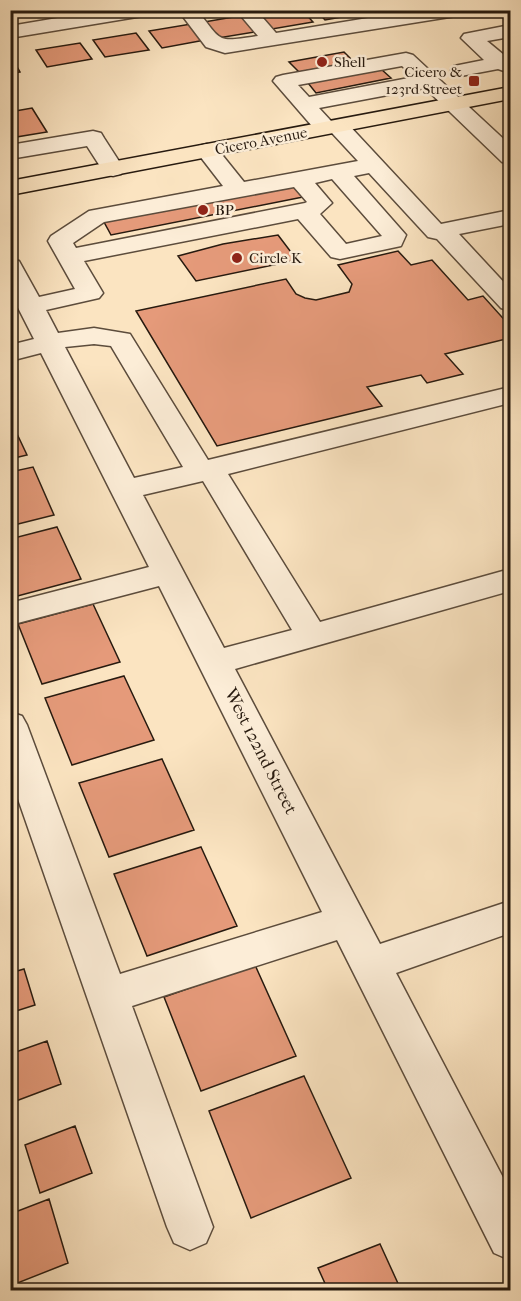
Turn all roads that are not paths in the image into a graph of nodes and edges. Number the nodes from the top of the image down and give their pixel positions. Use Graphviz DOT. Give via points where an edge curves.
graph roads {
  1 [pos="143,10"];
  2 [pos="187,10"];
  3 [pos="245,10"];
  4 [pos="456,10"];
  5 [pos="377,16"];
  6 [pos="510,31"];
  7 [pos="10,32"];
  8 [pos="273,41"];
  9 [pos="505,65"];
  10 [pos="461,70"];
  11 [pos="428,81"];
  12 [pos="510,93"];
  13 [pos="304,104"];
  14 [pos="453,104"];
  15 [pos="332,127"];
  16 [pos="506,148"];
  17 [pos="207,151"];
  18 [pos="10,152"];
  19 [pos="374,165"];
  20 [pos="113,169"];
  21 [pos="338,172"];
  22 [pos="300,179"];
  23 [pos="10,189"];
  24 [pos="238,190"];
  25 [pos="304,211"];
  26 [pos="510,217"];
  27 [pos="443,231"];
  28 [pos="69,257"];
  29 [pos="10,266"];
  30 [pos="510,303"];
  31 [pos="25,311"];
  32 [pos="51,344"];
  33 [pos="10,353"];
  34 [pos="510,395"];
  35 [pos="206,470"];
  36 [pos="126,490"];
  37 [pos="169,573"];
  38 [pos="510,580"];
  39 [pos="10,614"];
  40 [pos="312,636"];
  41 [pos="215,663"];
  42 [pos="10,725"];
  43 [pos="510,917"];
  44 [pos="348,920"];
  45 [pos="370,965"];
  46 [pos="108,996"];
  47 [pos="190,1227"];
  48 [pos="510,1237"];
  1 -- 7 [label="street"];
  2 -- 8 [label="street" via="218,46"];
  3 -- 8 [label="street"];
  4 -- 5 [label="street"];
  5 -- 8 [label="street" via="323,24"];
  6 -- 9 [label="street" via="471,38"];
  9 -- 10 [label="street"];
  11 -- 13 [label="street"];
  11 -- 13 [label="street" via="406,59 283,81"];
  11 -- 14 [label="street"];
  12 -- 14 [label="main road, Cicero Avenue"];
  13 -- 15 [label="street"];
  14 -- 15 [label="main road, Cicero Avenue"];
  14 -- 16 [label="street"];
  15 -- 17 [label="main road, Cicero Avenue"];
  15 -- 19 [label="street"];
  17 -- 20 [label="main road, Cicero Avenue"];
  17 -- 24 [label="street"];
  18 -- 20 [label="street" via="93,138"];
  19 -- 21 [label="street"];
  19 -- 27 [label="street" via="436,232"];
  20 -- 23 [label="main road, Cicero Avenue"];
  21 -- 22 [label="street"];
  21 -- 25 [label="street" via="394,235 392,242 340,252"];
  22 -- 24 [label="street"];
  22 -- 25 [label="street" via="320,203"];
  24 -- 28 [label="street" via="97,216 60,241"];
  25 -- 28 [label="street"];
  26 -- 27 [label="street"];
  27 -- 30 [label="street"];
  28 -- 31 [label="street" via="90,294"];
  29 -- 31 [label="street, West 122nd Street"];
  31 -- 32 [label="street, West 122nd Street"];
  32 -- 33 [label="street"];
  32 -- 35 [label="street" via="86,337 121,340"];
  32 -- 36 [label="street, West 122nd Street"];
  34 -- 35 [label="street"];
  35 -- 36 [label="street"];
  35 -- 40 [label="street"];
  36 -- 37 [label="street, West 122nd Street"];
  37 -- 39 [label="street"];
  37 -- 41 [label="street, West 122nd Street"];
  38 -- 40 [label="street"];
  40 -- 41 [label="street"];
  41 -- 44 [label="street, West 122nd Street"];
  42 -- 46 [label="street"];
  43 -- 45 [label="street"];
  44 -- 45 [label="street, West 122nd Street"];
  44 -- 46 [label="street"];
  45 -- 48 [label="street, West 122nd Street"];
  46 -- 47 [label="street"];
}
